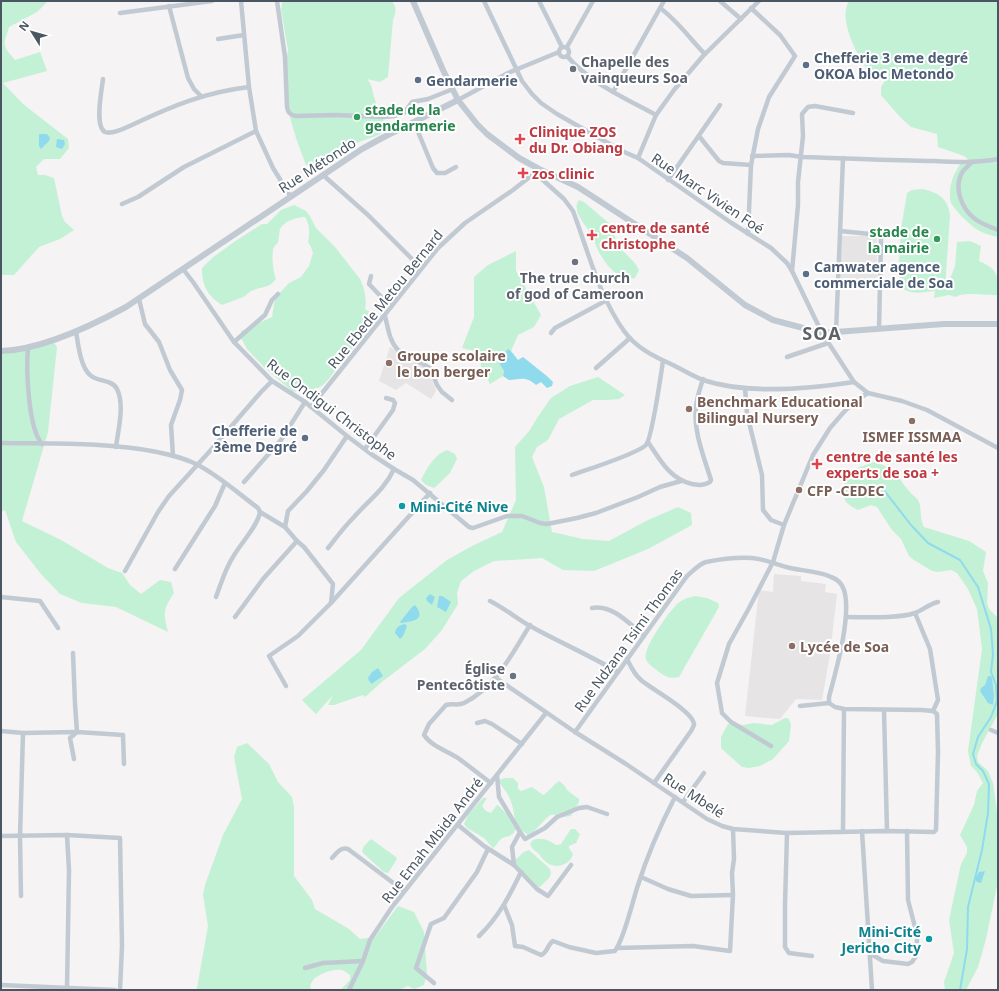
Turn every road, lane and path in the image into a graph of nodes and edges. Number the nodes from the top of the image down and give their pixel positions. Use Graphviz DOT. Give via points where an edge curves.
graph roads {
  1 [pos="212,1"];
  2 [pos="241,1"];
  3 [pos="277,1"];
  4 [pos="413,1"];
  5 [pos="484,1"];
  6 [pos="539,1"];
  7 [pos="593,1"];
  8 [pos="664,1"];
  9 [pos="720,1"];
  10 [pos="758,1"];
  11 [pos="169,6"];
  12 [pos="660,8"];
  13 [pos="752,8"];
  14 [pos="120,13"];
  15 [pos="741,19"];
  16 [pos="244,35"];
  17 [pos="218,39"];
  18 [pos="562,47"];
  19 [pos="568,47"];
  20 [pos="559,52"];
  21 [pos="705,54"];
  22 [pos="567,56"];
  23 [pos="516,69"];
  24 [pos="103,79"];
  25 [pos="249,87"];
  26 [pos="452,89"];
  27 [pos="613,92"];
  28 [pos="201,96"];
  29 [pos="458,100"];
  30 [pos="720,105"];
  31 [pos="853,113"];
  32 [pos="656,115"];
  33 [pos="414,122"];
  34 [pos="256,131"];
  35 [pos="699,136"];
  36 [pos="752,156"];
  37 [pos="802,157"];
  38 [pos="638,158"];
  39 [pos="843,158"];
  40 [pos="998,159"];
  41 [pos="972,162"];
  42 [pos="751,165"];
  43 [pos="456,167"];
  44 [pos="537,171"];
  45 [pos="323,175"];
  46 [pos="668,180"];
  47 [pos="291,197"];
  48 [pos="122,204"];
  49 [pos="998,230"];
  50 [pos="840,231"];
  51 [pos="748,234"];
  52 [pos="421,268"];
  53 [pos="183,270"];
  54 [pos="792,272"];
  55 [pos="371,276"];
  56 [pos="278,294"];
  57 [pos="139,298"];
  58 [pos="607,300"];
  59 [pos="391,307"];
  60 [pos="385,316"];
  61 [pos="998,324"];
  62 [pos="879,329"];
  63 [pos="76,331"];
  64 [pos="836,332"];
  65 [pos="551,333"];
  66 [pos="822,334"];
  67 [pos="630,338"];
  68 [pos="234,342"];
  69 [pos="828,343"];
  70 [pos="28,347"];
  71 [pos="1,351"];
  72 [pos="787,358"];
  73 [pos="663,361"];
  74 [pos="596,368"];
  75 [pos="703,379"];
  76 [pos="272,381"];
  77 [pos="854,382"];
  78 [pos="745,388"];
  79 [pos="868,393"];
  80 [pos="386,398"];
  81 [pos="452,400"];
  82 [pos="305,402"];
  83 [pos="311,407"];
  84 [pos="347,436"];
  85 [pos="648,442"];
  86 [pos="1,443"];
  87 [pos="42,444"];
  88 [pos="116,447"];
  89 [pos="998,448"];
  90 [pos="365,449"];
  91 [pos="173,456"];
  92 [pos="198,465"];
  93 [pos="394,469"];
  94 [pos="572,475"];
  95 [pos="681,481"];
  96 [pos="244,482"];
  97 [pos="225,483"];
  98 [pos="430,493"];
  99 [pos="260,512"];
  100 [pos="784,525"];
  101 [pos="285,527"];
  102 [pos="297,541"];
  103 [pos="328,548"];
  104 [pos="773,562"];
  105 [pos="175,569"];
  106 [pos="125,571"];
  107 [pos="1,597"];
  108 [pos="216,597"];
  109 [pos="490,602"];
  110 [pos="938,602"];
  111 [pos="331,603"];
  112 [pos="592,608"];
  113 [pos="915,613"];
  114 [pos="235,617"];
  115 [pos="846,617"];
  116 [pos="530,625"];
  117 [pos="58,628"];
  118 [pos="644,636"];
  119 [pos="73,652"];
  120 [pos="627,660"];
  121 [pos="618,672"];
  122 [pos="496,678"];
  123 [pos="286,686"];
  124 [pos="829,703"];
  125 [pos="800,706"];
  126 [pos="844,709"];
  127 [pos="884,710"];
  128 [pos="933,711"];
  129 [pos="546,713"];
  130 [pos="477,723"];
  131 [pos="991,730"];
  132 [pos="1,732"];
  133 [pos="77,732"];
  134 [pos="575,732"];
  135 [pos="23,733"];
  136 [pos="998,733"];
  137 [pos="522,744"];
  138 [pos="771,746"];
  139 [pos="74,759"];
  140 [pos="124,764"];
  141 [pos="704,772"];
  142 [pos="497,775"];
  143 [pos="491,783"];
  144 [pos="654,783"];
  145 [pos="675,797"];
  146 [pos="683,802"];
  147 [pos="607,814"];
  148 [pos="458,825"];
  149 [pos="733,829"];
  150 [pos="862,831"];
  151 [pos="887,831"];
  152 [pos="907,831"];
  153 [pos="520,832"];
  154 [pos="843,832"];
  155 [pos="787,833"];
  156 [pos="67,835"];
  157 [pos="1,836"];
  158 [pos="20,837"];
  159 [pos="488,849"];
  160 [pos="332,858"];
  161 [pos="514,865"];
  162 [pos="571,865"];
  163 [pos="521,872"];
  164 [pos="641,877"];
  165 [pos="404,890"];
  166 [pos="733,895"];
  167 [pos="20,896"];
  168 [pos="504,905"];
  169 [pos="479,936"];
  170 [pos="617,948"];
  171 [pos="870,954"];
  172 [pos="812,956"];
  173 [pos="363,961"];
  174 [pos="305,968"];
  175 [pos="434,983"];
  176 [pos="1,985"];
  177 [pos="67,988"];
  178 [pos="115,990"];
  179 [pos="120,990"];
  180 [pos="349,990"];
  181 [pos="872,990"];
  1 -- 11 [label="street"];
  2 -- 16 [label="street"];
  3 -- 26 [label="street" via="285,57 287,107 291,115 394,116 404,113 412,102 428,99"];
  4 -- 26 [label="street"];
  5 -- 23 [label="street"];
  6 -- 18 [label="street"];
  7 -- 19 [label="street"];
  8 -- 12 [label="street"];
  9 -- 15 [label="street"];
  10 -- 13 [label="street, Rue Marc Vivien Foé"];
  11 -- 14 [label="street"];
  11 -- 28 [label="street" via="188,78"];
  12 -- 21 [label="street" via="670,15"];
  12 -- 27 [label="street"];
  13 -- 15 [label="street, Rue Marc Vivien Foé"];
  13 -- 36 [label="street" via="780,34 795,56 769,97"];
  15 -- 21 [label="street, Rue Marc Vivien Foé"];
  16 -- 17 [label="street"];
  16 -- 25 [label="street"];
  18 -- 19 [label="street"];
  18 -- 20 [label="street"];
  19 -- 22 [label="street" via="570,51"];
  20 -- 22 [label="street" via="563,57"];
  20 -- 23 [label="street, Rue Métondo"];
  21 -- 32 [label="street, Rue Marc Vivien Foé"];
  22 -- 27 [label="street" via="590,77"];
  23 -- 29 [label="street, Rue Métondo"];
  23 -- 38 [label="street" via="526,87 541,103"];
  24 -- 28 [label="street" via="99,119 105,132 122,129"];
  25 -- 28 [label="street"];
  25 -- 34 [label="street"];
  26 -- 29 [label="street"];
  27 -- 32 [label="street"];
  29 -- 33 [label="street, Rue Métondo"];
  29 -- 44 [label="street" via="487,134"];
  30 -- 35 [label="street"];
  31 -- 37 [label="street" via="815,106 804,110"];
  32 -- 38 [label="street, Rue Marc Vivien Foé"];
  33 -- 43 [label="street" via="437,173 445,173"];
  33 -- 45 [label="street, Rue Métondo" via="362,149"];
  34 -- 47 [label="street" via="273,168"];
  34 -- 48 [label="street" via="184,167 138,197"];
  35 -- 42 [label="street" via="719,161"];
  35 -- 46 [label="street"];
  36 -- 37 [label="street"];
  36 -- 42 [label="street"];
  37 -- 39 [label="street"];
  37 -- 54 [label="street"];
  38 -- 46 [label="street, Rue Marc Vivien Foé"];
  39 -- 41 [label="street"];
  39 -- 50 [label="street"];
  40 -- 41 [label="street"];
  41 -- 49 [label="street" via="960,179 958,193 962,204 974,218"];
  42 -- 51 [label="street"];
  44 -- 52 [label="street, Rue Ebede Metou Bernard" via="490,207 465,222"];
  44 -- 58 [label="street" via="573,211"];
  44 -- 66 [label="street" via="578,187 681,254 745,305 773,320"];
  45 -- 47 [label="street, Rue Métondo"];
  45 -- 52 [label="street"];
  46 -- 51 [label="street, Rue Marc Vivien Foé"];
  47 -- 53 [label="street, Rue Métondo"];
  50 -- 62 [label="street" via="880,235"];
  50 -- 64 [label="street"];
  51 -- 54 [label="street, Rue Marc Vivien Foé" via="771,248 787,263"];
  52 -- 59 [label="street, Rue Ebede Metou Bernard"];
  53 -- 57 [label="street, Rue Métondo"];
  53 -- 68 [label="street, Rue Ondigui Christophe" via="194,282"];
  54 -- 66 [label="street, Rue Marc Vivien Foé"];
  55 -- 59 [label="street" via="370,284"];
  56 -- 68 [label="street" via="265,315"];
  57 -- 63 [label="street, Rue Métondo" via="104,319"];
  57 -- 91 [label="street" via="145,324 159,342 170,370 182,390 171,426"];
  58 -- 65 [label="street" via="555,328"];
  58 -- 67 [label="street" via="611,311"];
  59 -- 60 [label="street, Rue Ebede Metou Bernard"];
  60 -- 81 [label="street" via="394,346 430,368 437,385"];
  60 -- 83 [label="street, Rue Ebede Metou Bernard"];
  61 -- 62 [label="street" via="944,324"];
  62 -- 64 [label="street"];
  63 -- 70 [label="street, Rue Métondo"];
  63 -- 88 [label="street" via="82,360 88,372 116,388 121,423"];
  64 -- 66 [label="street"];
  66 -- 69 [label="street, Rue Marc Vivien Foé"];
  67 -- 73 [label="street"];
  67 -- 74 [label="street"];
  68 -- 76 [label="street, Rue Ondigui Christophe"];
  69 -- 72 [label="street"];
  69 -- 77 [label="street, Rue Marc Vivien Foé"];
  70 -- 71 [label="street, Rue Métondo"];
  70 -- 87 [label="street" via="30,401 34,427"];
  73 -- 75 [label="street"];
  73 -- 85 [label="street"];
  75 -- 78 [label="street"];
  75 -- 95 [label="street" via="696,408 697,422 699,440 711,480 708,484 702,485"];
  76 -- 82 [label="street, Rue Ondigui Christophe"];
  76 -- 92 [label="street"];
  77 -- 78 [label="street" via="790,388"];
  77 -- 79 [label="street, Rue Marc Vivien Foé"];
  78 -- 100 [label="street" via="747,414 762,475 763,510 771,520"];
  79 -- 89 [label="street" via="927,410"];
  79 -- 100 [label="street" via="843,413 816,450"];
  80 -- 90 [label="street" via="393,400 393,410"];
  82 -- 83 [label="street, Rue Ondigui Christophe"];
  82 -- 96 [label="street" via="281,440"];
  83 -- 84 [label="street, Rue Ondigui Christophe"];
  84 -- 90 [label="street, Rue Ondigui Christophe"];
  84 -- 101 [label="street" via="307,492 288,511"];
  85 -- 94 [label="street" via="642,448"];
  85 -- 95 [label="street" via="665,468"];
  86 -- 87 [label="street"];
  87 -- 88 [label="street"];
  88 -- 91 [label="street"];
  90 -- 93 [label="street, Rue Ondigui Christophe"];
  91 -- 92 [label="street"];
  92 -- 97 [label="street"];
  92 -- 106 [label="street" via="169,496"];
  93 -- 98 [label="street, Rue Ondigui Christophe"];
  93 -- 103 [label="street" via="381,489 354,516"];
  95 -- 98 [label="street, Rue Ondigui Christophe" via="577,518 547,524 522,516 507,516 473,528"];
  97 -- 99 [label="street"];
  97 -- 105 [label="street" via="215,506"];
  98 -- 111 [label="street"];
  99 -- 101 [label="street"];
  99 -- 108 [label="street" via="260,516 232,558"];
  100 -- 104 [label="street"];
  101 -- 102 [label="street"];
  102 -- 111 [label="street" via="333,584"];
  102 -- 114 [label="street"];
  104 -- 115 [label="street, Rue Ndzana Tsimi Thomas" via="789,568 831,576 838,581 843,588"];
  104 -- 118 [label="street, Rue Ndzana Tsimi Thomas" via="750,558 705,562 687,576"];
  104 -- 138 [label="street" via="728,644 717,683 722,713 731,722"];
  107 -- 117 [label="street" via="40,601"];
  109 -- 116 [label="street"];
  110 -- 113 [label="street"];
  111 -- 123 [label="street" via="298,636 269,656"];
  112 -- 118 [label="street" via="602,607 611,610"];
  113 -- 115 [label="street"];
  113 -- 128 [label="street" via="930,649 938,700"];
  115 -- 124 [label="street, Rue Ndzana Tsimi Thomas"];
  116 -- 121 [label="street"];
  116 -- 122 [label="street"];
  118 -- 120 [label="street, Rue Ndzana Tsimi Thomas"];
  119 -- 133 [label="street"];
  120 -- 121 [label="street, Rue Ndzana Tsimi Thomas"];
  120 -- 144 [label="street" via="641,680 682,707 693,721 691,731"];
  121 -- 134 [label="street, Rue Ndzana Tsimi Thomas"];
  122 -- 129 [label="street, Rue Mbelé"];
  122 -- 143 [label="street" via="465,703 443,707 429,724 424,735"];
  124 -- 125 [label="street"];
  124 -- 126 [label="street"];
  126 -- 127 [label="street"];
  126 -- 154 [label="street"];
  127 -- 128 [label="street"];
  127 -- 151 [label="street"];
  128 -- 152 [label="street, Rue Mbelé" via="938,718 934,832"];
  129 -- 134 [label="street, Rue Mbelé"];
  129 -- 137 [label="street, Rue Emah Mbida André"];
  130 -- 137 [label="street" via="485,721 492,724"];
  131 -- 136 [label="street"];
  132 -- 135 [label="street"];
  133 -- 135 [label="street"];
  133 -- 139 [label="street" via="70,738"];
  133 -- 140 [label="street" via="123,735"];
  134 -- 144 [label="street, Rue Mbelé"];
  135 -- 158 [label="street"];
  137 -- 142 [label="street, Rue Emah Mbida André"];
  141 -- 146 [label="street"];
  142 -- 143 [label="street, Rue Emah Mbida André"];
  142 -- 153 [label="street" via="499,797"];
  143 -- 148 [label="street, Rue Emah Mbida André"];
  144 -- 145 [label="street, Rue Mbelé"];
  145 -- 146 [label="street, Rue Mbelé"];
  145 -- 164 [label="street"];
  146 -- 149 [label="street, Rue Mbelé" via="715,823"];
  147 -- 153 [label="street" via="583,807 558,817 525,839"];
  148 -- 159 [label="street"];
  148 -- 165 [label="street, Rue Emah Mbida André"];
  149 -- 155 [label="street, Rue Mbelé"];
  149 -- 166 [label="street"];
  150 -- 151 [label="street, Rue Mbelé"];
  150 -- 154 [label="street, Rue Mbelé"];
  150 -- 171 [label="street"];
  151 -- 152 [label="street, Rue Mbelé"];
  152 -- 171 [label="street" via="908,900 917,940 916,956 908,964 883,961"];
  153 -- 161 [label="street" via="512,847"];
  154 -- 155 [label="street, Rue Mbelé"];
  155 -- 172 [label="street" via="785,947 789,952"];
  156 -- 158 [label="street"];
  156 -- 177 [label="street"];
  156 -- 179 [label="street" via="120,838"];
  157 -- 158 [label="street"];
  158 -- 167 [label="street"];
  159 -- 161 [label="street"];
  159 -- 175 [label="street" via="477,872 444,918 430,924 416,968"];
  160 -- 165 [label="street" via="340,849 348,849"];
  161 -- 163 [label="street"];
  162 -- 163 [label="street" via="548,896 537,889"];
  163 -- 168 [label="street"];
  164 -- 166 [label="street" via="691,896"];
  164 -- 170 [label="street"];
  165 -- 173 [label="street, Rue Emah Mbida André" via="370,940"];
  166 -- 170 [label="street" via="730,951 693,946"];
  168 -- 169 [label="street"];
  168 -- 170 [label="street" via="512,925 514,946 541,955 553,941 596,953 615,951"];
  171 -- 181 [label="street"];
  173 -- 174 [label="street" via="323,963"];
  173 -- 180 [label="street, Rue Emah Mbida André"];
  176 -- 177 [label="street"];
  177 -- 178 [label="street"];
}
